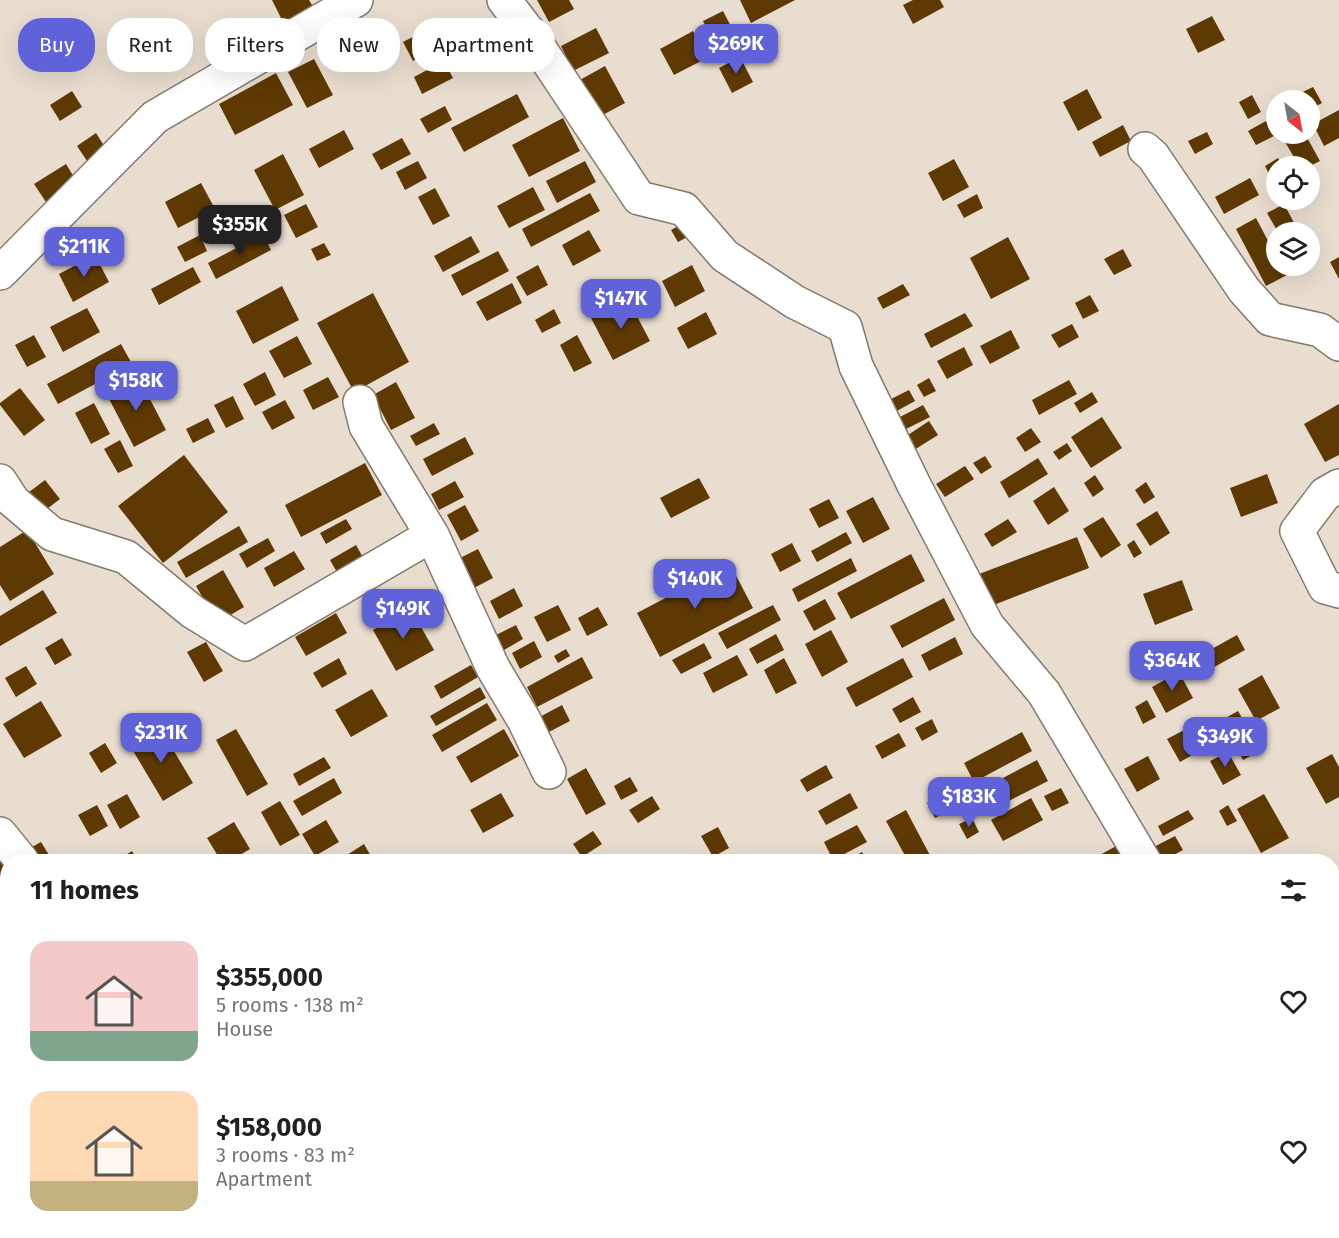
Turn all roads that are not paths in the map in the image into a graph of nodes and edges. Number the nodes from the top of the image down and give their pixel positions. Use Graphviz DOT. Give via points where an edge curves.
graph roads {
  1 [pos="356,0"];
  2 [pos="504,0"];
  3 [pos="1145,149"];
  4 [pos="0,273"];
  5 [pos="1339,344"];
  6 [pos="360,402"];
  7 [pos="0,481"];
  8 [pos="1339,486"];
  9 [pos="432,535"];
  10 [pos="1339,591"];
  11 [pos="549,772"];
  12 [pos="0,834"];
  13 [pos="16,854"];
  14 [pos="1140,854"];
  1 -- 4 [label="street" via="155,117"];
  2 -- 14 [label="street" via="639,198 684,209 724,256 795,302 845,327 856,366 987,625 1044,693"];
  3 -- 5 [label="street" via="1244,290 1270,319 1320,330"];
  6 -- 9 [label="street" via="366,426"];
  7 -- 9 [label="street" via="12,501 52,534 126,557 193,612 245,644"];
  8 -- 10 [label="street" via="1325,494 1297,531 1325,587"];
  9 -- 11 [label="street" via="493,668"];
  12 -- 13 [label="street"];
}
